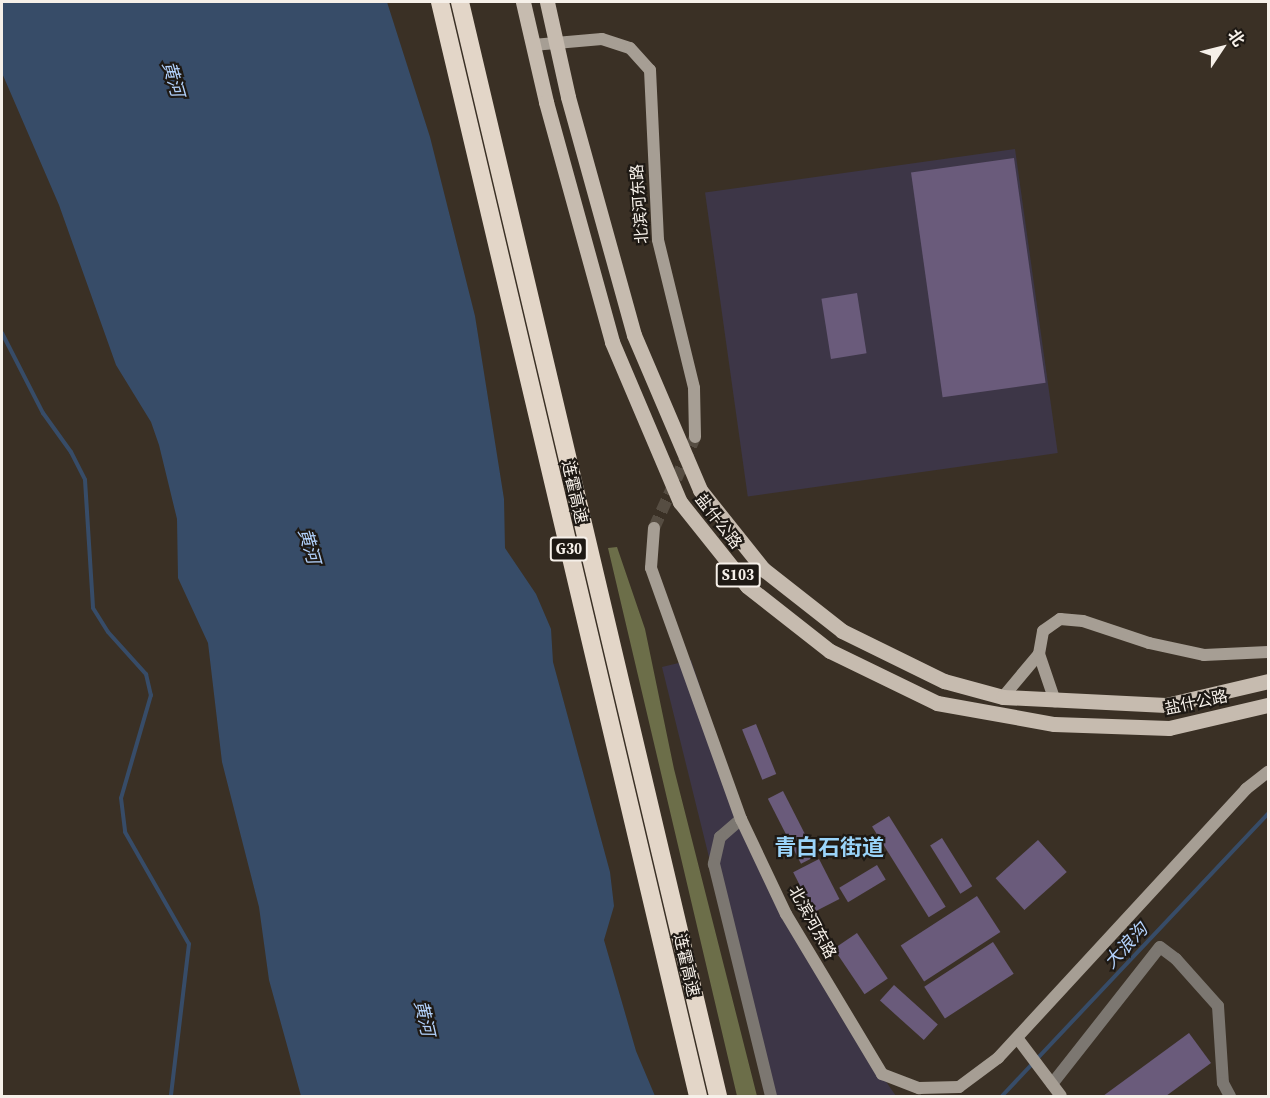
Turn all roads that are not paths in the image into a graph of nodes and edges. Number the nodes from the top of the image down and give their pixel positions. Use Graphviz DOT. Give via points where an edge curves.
graph roads {
  1 [pos="440,2"];
  2 [pos="460,2"];
  3 [pos="523,2"];
  4 [pos="547,2"];
  5 [pos="556,42"];
  6 [pos="533,45"];
  7 [pos="694,437"];
  8 [pos="654,528"];
  9 [pos="1269,652"];
  10 [pos="1038,654"];
  11 [pos="1269,681"];
  12 [pos="1003,697"];
  13 [pos="1055,701"];
  14 [pos="1269,705"];
  15 [pos="1269,772"];
  16 [pos="741,819"];
  17 [pos="1018,1039"];
  18 [pos="1049,1080"];
  19 [pos="698,1096"];
  20 [pos="718,1096"];
  21 [pos="771,1096"];
  22 [pos="1061,1096"];
  23 [pos="1230,1096"];
  1 -- 19 [label="highway, 连霍高速 / G30"];
  2 -- 20 [label="highway, 连霍高速 / G30"];
  3 -- 6 [label="main road, S103"];
  4 -- 5 [label="main road, S103"];
  5 -- 6 [label="street, 北滨河东路"];
  5 -- 7 [label="street, 北滨河东路" via="603,39 630,48 650,70 658,240 694,388"];
  5 -- 12 [label="main road, 盐什公路 / S103" via="634,335 700,490 763,569 842,631 944,681"];
  6 -- 14 [label="main road, 盐什公路 / S103" via="612,342 680,502 747,586 830,651 937,703 1054,724 1169,728"];
  8 -- 16 [label="street, 北滨河东路" via="651,568"];
  9 -- 10 [label="street" via="1204,655 1149,643 1083,621 1060,620 1043,631"];
  10 -- 12 [label="street"];
  10 -- 13 [label="street"];
  11 -- 13 [label="main road, 盐什公路 / S103" via="1166,705"];
  12 -- 13 [label="main road, 盐什公路 / S103"];
  15 -- 17 [label="street" via="1246,789 1042,1007"];
  16 -- 17 [label="street, 北滨河东路" via="786,914 882,1074 919,1088 959,1087"];
  16 -- 21 [label="street" via="720,837 714,864"];
  17 -- 18 [label="street"];
  18 -- 22 [label="street"];
  18 -- 23 [label="street" via="1160,947 1218,1006 1223,1083"];
}
